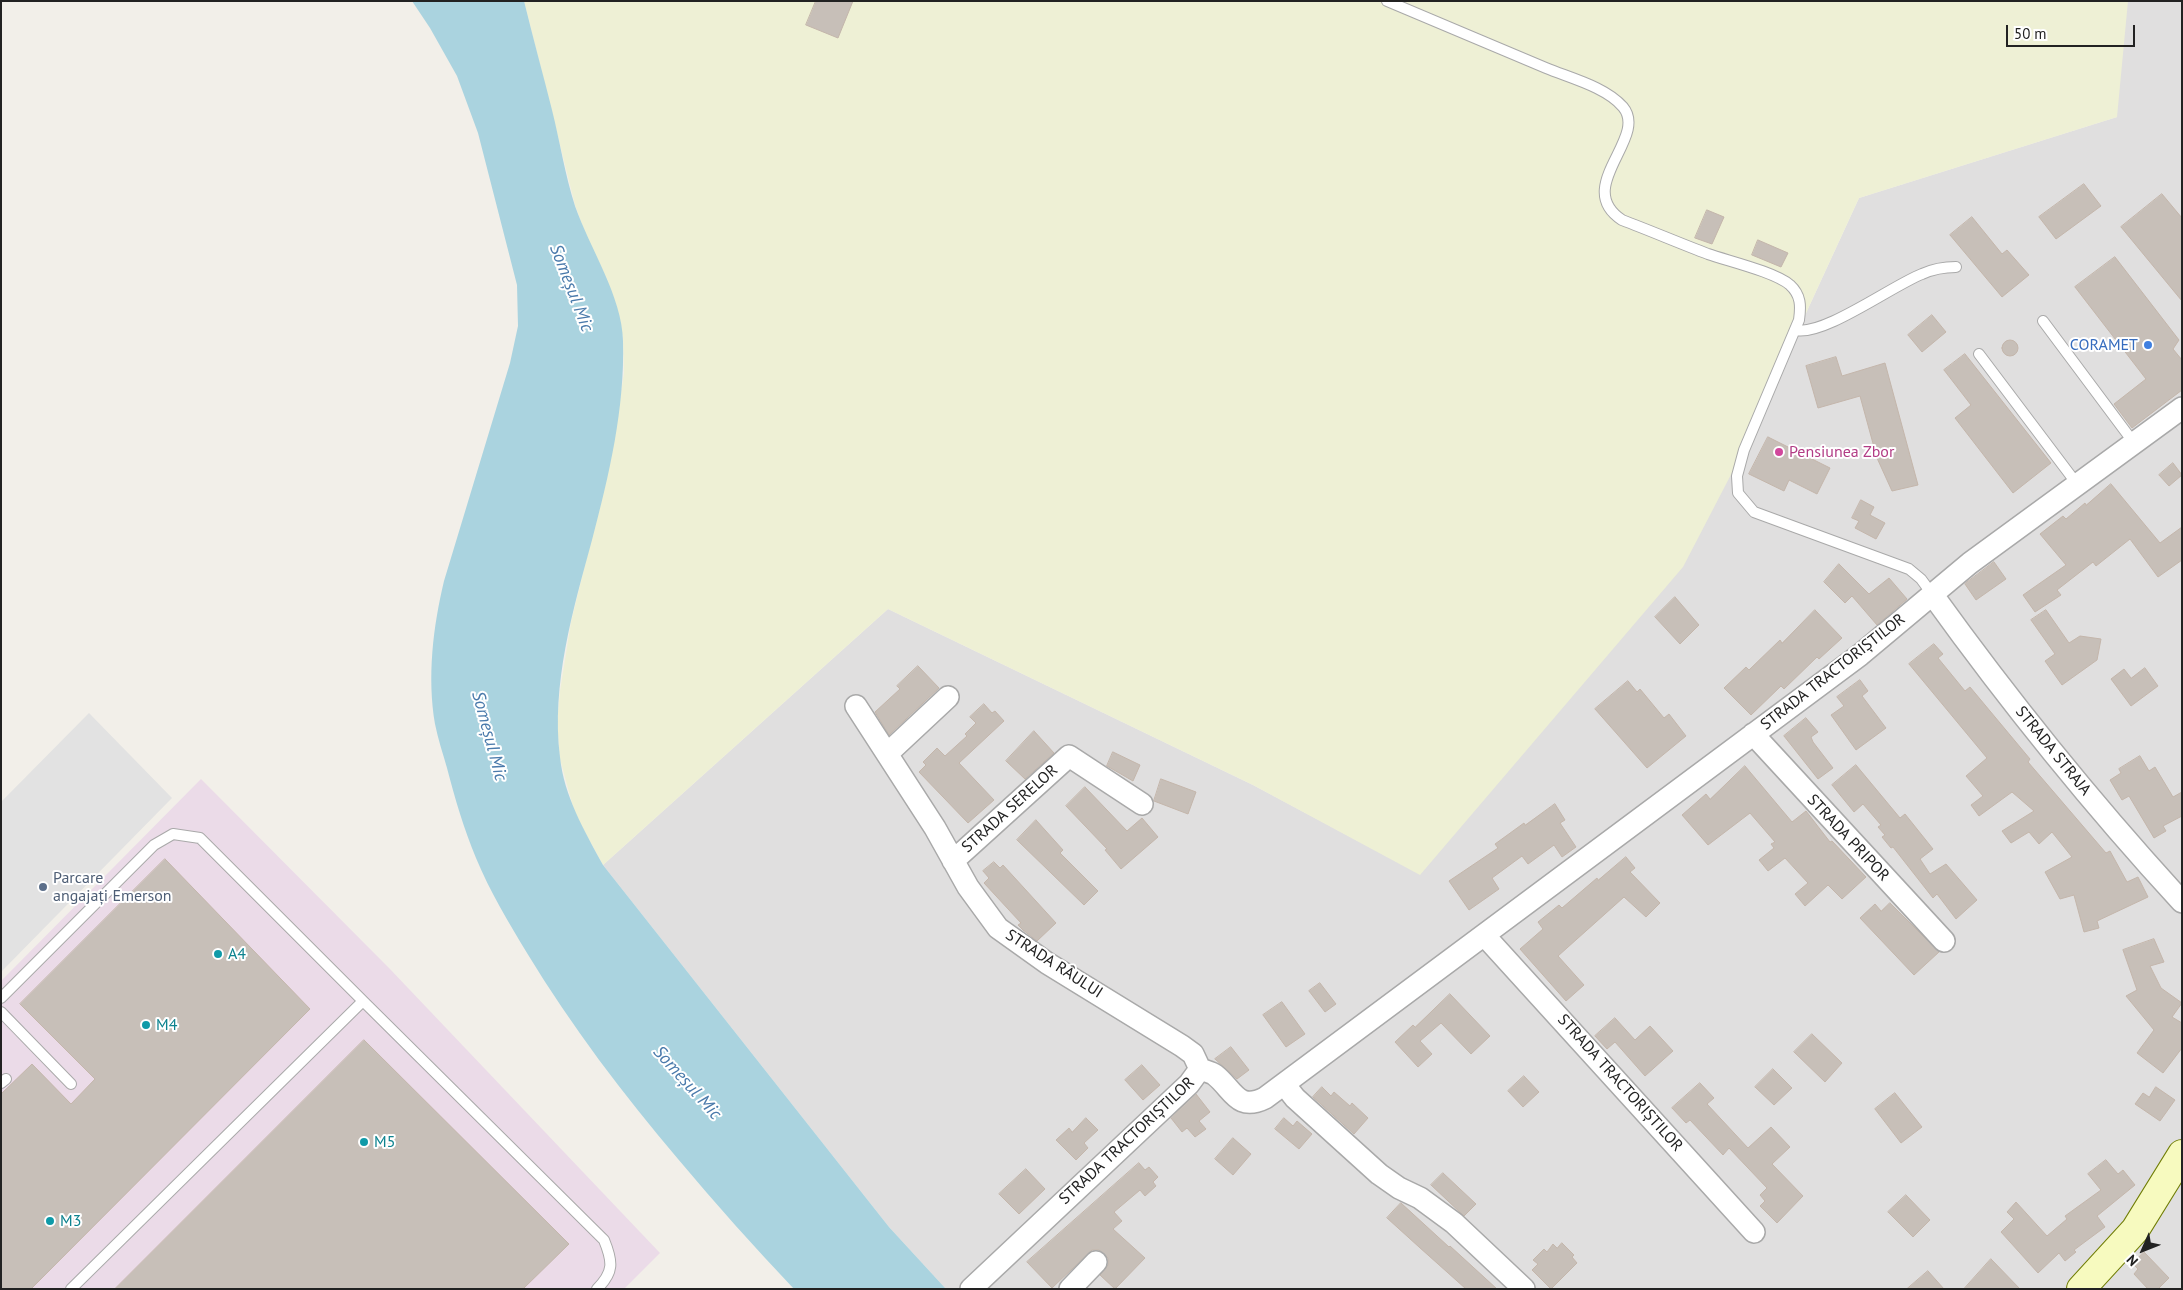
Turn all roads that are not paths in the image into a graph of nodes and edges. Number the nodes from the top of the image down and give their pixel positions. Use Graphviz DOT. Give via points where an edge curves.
graph roads {
  1 [pos="1387,1"];
  2 [pos="1956,267"];
  3 [pos="2043,321"];
  4 [pos="1795,330"];
  5 [pos="1979,354"];
  6 [pos="2182,408"];
  7 [pos="2134,443"];
  8 [pos="2077,484"];
  9 [pos="1932,594"];
  10 [pos="948,697"];
  11 [pos="856,706"];
  12 [pos="1753,734"];
  13 [pos="887,754"];
  14 [pos="1142,804"];
  15 [pos="953,861"];
  16 [pos="2182,902"];
  17 [pos="1484,935"];
  18 [pos="1944,941"];
  19 [pos="1,998"];
  20 [pos="363,1000"];
  21 [pos="1,1012"];
  22 [pos="1200,1069"];
  23 [pos="71,1084"];
  24 [pos="1284,1084"];
  25 [pos="2182,1154"];
  26 [pos="1754,1232"];
  27 [pos="1096,1262"];
  28 [pos="72,1289"];
  29 [pos="597,1289"];
  30 [pos="971,1289"];
  31 [pos="1070,1289"];
  32 [pos="1524,1289"];
  33 [pos="2081,1289"];
  1 -- 4 [label="lane" via="1615,100 1630,120 1606,180 1605,196 1614,215 1788,284 1796,292 1801,305"];
  2 -- 4 [label="lane" via="1943,267 1922,274 1846,314 1808,330"];
  3 -- 7 [label="lane"];
  4 -- 9 [label="lane" via="1744,450 1737,476 1738,492 1754,512 1909,569"];
  5 -- 8 [label="lane"];
  6 -- 7 [label="street, STRADA TRACTORIȘTILOR"];
  7 -- 8 [label="street, STRADA TRACTORIȘTILOR"];
  8 -- 9 [label="street, STRADA TRACTORIȘTILOR"];
  9 -- 12 [label="street, STRADA TRACTORIȘTILOR" via="1860,655"];
  9 -- 16 [label="street, STRADA STRAJA" via="2048,746 2129,845"];
  10 -- 13 [label="street"];
  11 -- 13 [label="street, STRADA RÂULUI"];
  12 -- 17 [label="street, STRADA TRACTORIȘTILOR"];
  12 -- 18 [label="street, STRADA PRIPOR"];
  13 -- 15 [label="street, STRADA RÂULUI"];
  14 -- 15 [label="street, STRADA SERELOR" via="1069,756"];
  15 -- 22 [label="street, STRADA RÂULUI" via="998,928 1182,1046 1193,1054"];
  17 -- 24 [label="street, STRADA TRACTORIȘTILOR"];
  17 -- 26 [label="street, STRADA TRACTORIȘTILOR"];
  19 -- 20 [label="lane" via="154,845 173,834 200,838"];
  20 -- 28 [label="lane"];
  20 -- 29 [label="lane" via="604,1240 612,1259 607,1278"];
  21 -- 23 [label="lane"];
  22 -- 24 [label="street, STRADA TRACTORIȘTILOR" via="1216,1076 1243,1102 1254,1104"];
  22 -- 30 [label="street, STRADA TRACTORIȘTILOR" via="1182,1090"];
  24 -- 32 [label="street" via="1295,1098 1379,1174 1454,1223"];
  25 -- 33 [label="main road" via="2135,1230"];
  27 -- 31 [label="street"];
}
